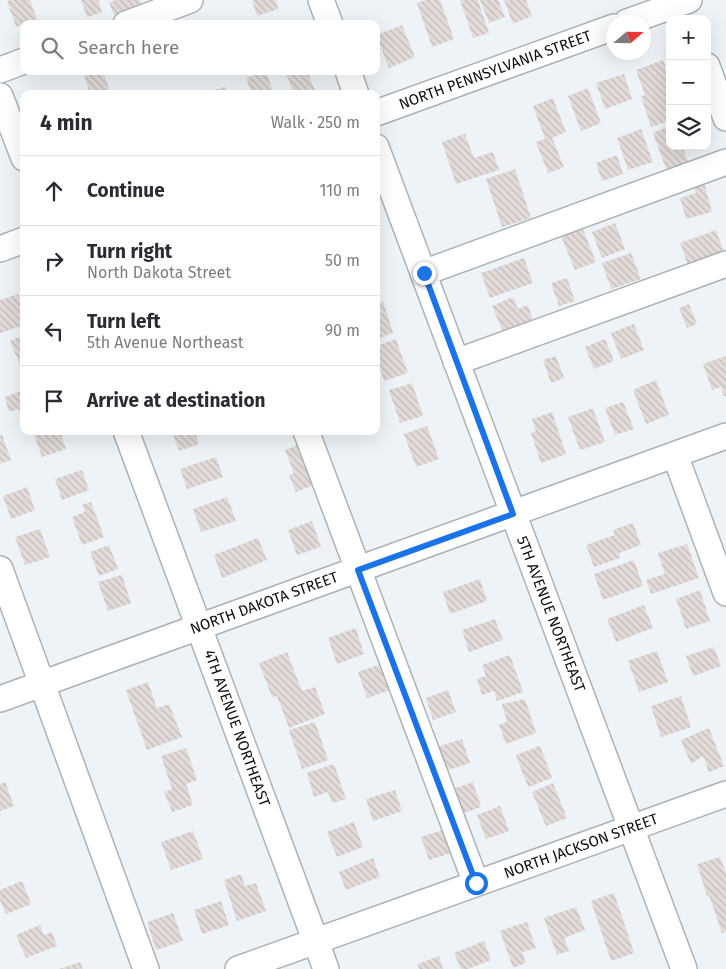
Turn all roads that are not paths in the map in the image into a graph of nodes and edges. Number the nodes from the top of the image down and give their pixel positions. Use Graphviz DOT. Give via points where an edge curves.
graph roads {
  1 [pos="190,0"];
  2 [pos="321,0"];
  3 [pos="687,5"];
  4 [pos="651,15"];
  5 [pos="137,20"];
  6 [pos="328,20"];
  7 [pos="606,30"];
  8 [pos="20,63"];
  9 [pos="0,70"];
  10 [pos="349,75"];
  11 [pos="711,77"];
  12 [pos="355,90"];
  13 [pos="0,96"];
  14 [pos="380,112"];
  15 [pos="726,118"];
  16 [pos="20,148"];
  17 [pos="380,158"];
  18 [pos="726,162"];
  19 [pos="20,242"];
  20 [pos="0,249"];
  21 [pos="726,264"];
  22 [pos="424,273"];
  23 [pos="456,362"];
  24 [pos="127,435"];
  25 [pos="307,435"];
  26 [pos="726,436"];
  27 [pos="674,455"];
  28 [pos="513,514"];
  29 [pos="0,569"];
  30 [pos="358,570"];
  31 [pos="726,593"];
  32 [pos="199,626"];
  33 [pos="42,683"];
  34 [pos="0,699"];
  35 [pos="726,794"];
  36 [pos="632,828"];
  37 [pos="476,883"];
  38 [pos="315,940"];
  39 [pos="146,969"];
  40 [pos="238,969"];
  41 [pos="326,969"];
  42 [pos="684,969"];
  1 -- 5 [label="street"];
  2 -- 6 [label="street"];
  3 -- 4 [label="street"];
  7 -- 14 [label="street, NORTH PENNSYLVANIA STREET"];
  8 -- 9 [label="street"];
  10 -- 12 [label="street"];
  11 -- 15 [label="street"];
  13 -- 16 [label="street"];
  17 -- 22 [label="street, 5TH AVENUE NORTHEAST"];
  18 -- 22 [label="street"];
  19 -- 20 [label="street"];
  21 -- 23 [label="street"];
  22 -- 23 [label="street, 5TH AVENUE NORTHEAST"];
  23 -- 28 [label="street, 5TH AVENUE NORTHEAST"];
  24 -- 32 [label="street, 4TH AVENUE NORTHEAST"];
  25 -- 30 [label="street"];
  26 -- 27 [label="street, NORTH DAKOTA STREET"];
  27 -- 28 [label="street, NORTH DAKOTA STREET"];
  27 -- 31 [label="street"];
  28 -- 30 [label="street, NORTH DAKOTA STREET"];
  28 -- 36 [label="street, 5TH AVENUE NORTHEAST"];
  29 -- 33 [label="street"];
  30 -- 32 [label="street, NORTH DAKOTA STREET"];
  30 -- 37 [label="street"];
  32 -- 33 [label="street, NORTH DAKOTA STREET"];
  32 -- 38 [label="street, 4TH AVENUE NORTHEAST"];
  33 -- 34 [label="street, NORTH DAKOTA STREET"];
  33 -- 39 [label="street"];
  35 -- 36 [label="street, NORTH JACKSON STREET"];
  36 -- 37 [label="street, NORTH JACKSON STREET"];
  36 -- 42 [label="street, 5TH AVENUE NORTHEAST"];
  37 -- 38 [label="street, NORTH JACKSON STREET"];
  38 -- 40 [label="street, NORTH JACKSON STREET"];
  38 -- 41 [label="street, 4TH AVENUE NORTHEAST"];
}
